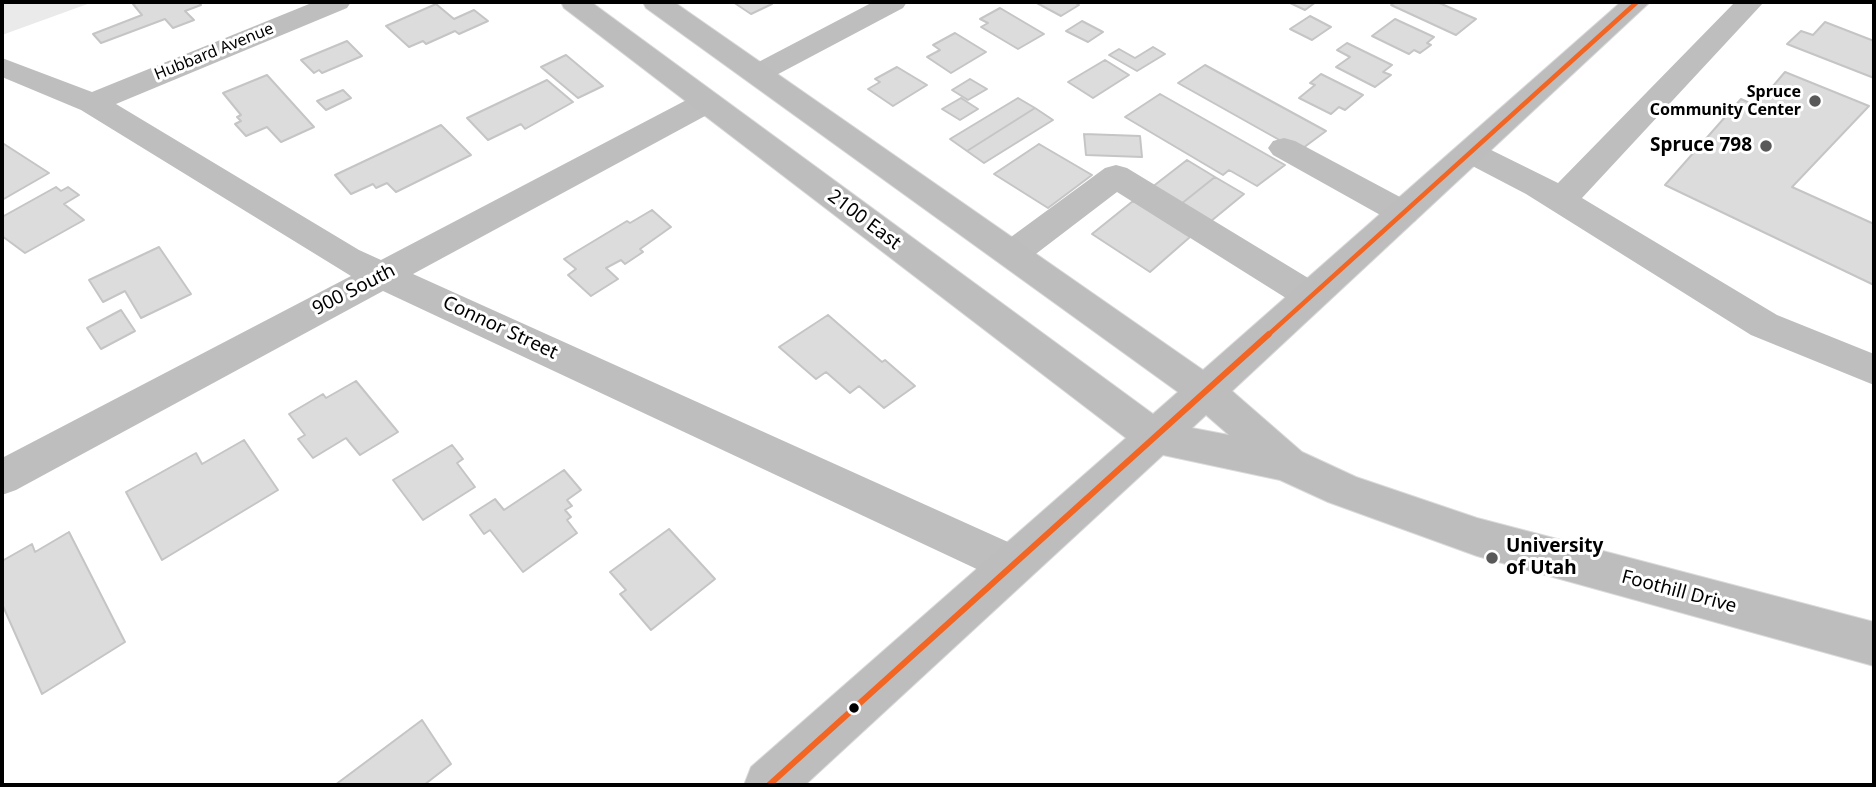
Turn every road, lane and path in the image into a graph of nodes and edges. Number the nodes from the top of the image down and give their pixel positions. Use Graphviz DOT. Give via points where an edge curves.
graph roads {
  1 [pos="337,2"];
  2 [pos="573,2"];
  3 [pos="656,2"];
  4 [pos="893,2"];
  5 [pos="1637,2"];
  6 [pos="1750,2"];
  7 [pos="2,67"];
  8 [pos="758,74"];
  9 [pos="707,102"];
  10 [pos="92,103"];
  11 [pos="1284,148"];
  12 [pos="1470,152"];
  13 [pos="1560,201"];
  14 [pos="1402,213"];
  15 [pos="1012,254"];
  16 [pos="383,275"];
  17 [pos="1310,296"];
  18 [pos="1874,370"];
  19 [pos="1205,391"];
  20 [pos="1154,437"];
  21 [pos="1287,464"];
  22 [pos="2,478"];
  23 [pos="1013,565"];
  24 [pos="1874,644"];
  25 [pos="769,785"];
  1 -- 10 [label="street, Hubbard Avenue"];
  2 -- 9 [label="main road, 2100 East"];
  3 -- 8 [label="main road"];
  4 -- 8 [label="street"];
  5 -- 12 [label="main road"];
  6 -- 13 [label="street"];
  7 -- 10 [label="street, Connor Street"];
  8 -- 15 [label="main road"];
  9 -- 16 [label="street, 900 South"];
  9 -- 20 [label="main road, 2100 East"];
  10 -- 16 [label="street, Connor Street" via="347,259"];
  11 -- 14 [label="street"];
  12 -- 13 [label="street"];
  12 -- 14 [label="main road"];
  13 -- 18 [label="street" via="1764,325"];
  14 -- 17 [label="main road"];
  15 -- 17 [label="street" via="1116,176"];
  15 -- 19 [label="main road"];
  16 -- 22 [label="street, 900 South"];
  16 -- 23 [label="street, Connor Street"];
  17 -- 19 [label="main road"];
  19 -- 20 [label="main road"];
  19 -- 21 [label="main road, Foothill Drive"];
  20 -- 21 [label="main road, Foothill Drive"];
  20 -- 23 [label="main road"];
  21 -- 24 [label="main road, Foothill Drive" via="1343,490 1477,537"];
  23 -- 25 [label="main road"];
}
